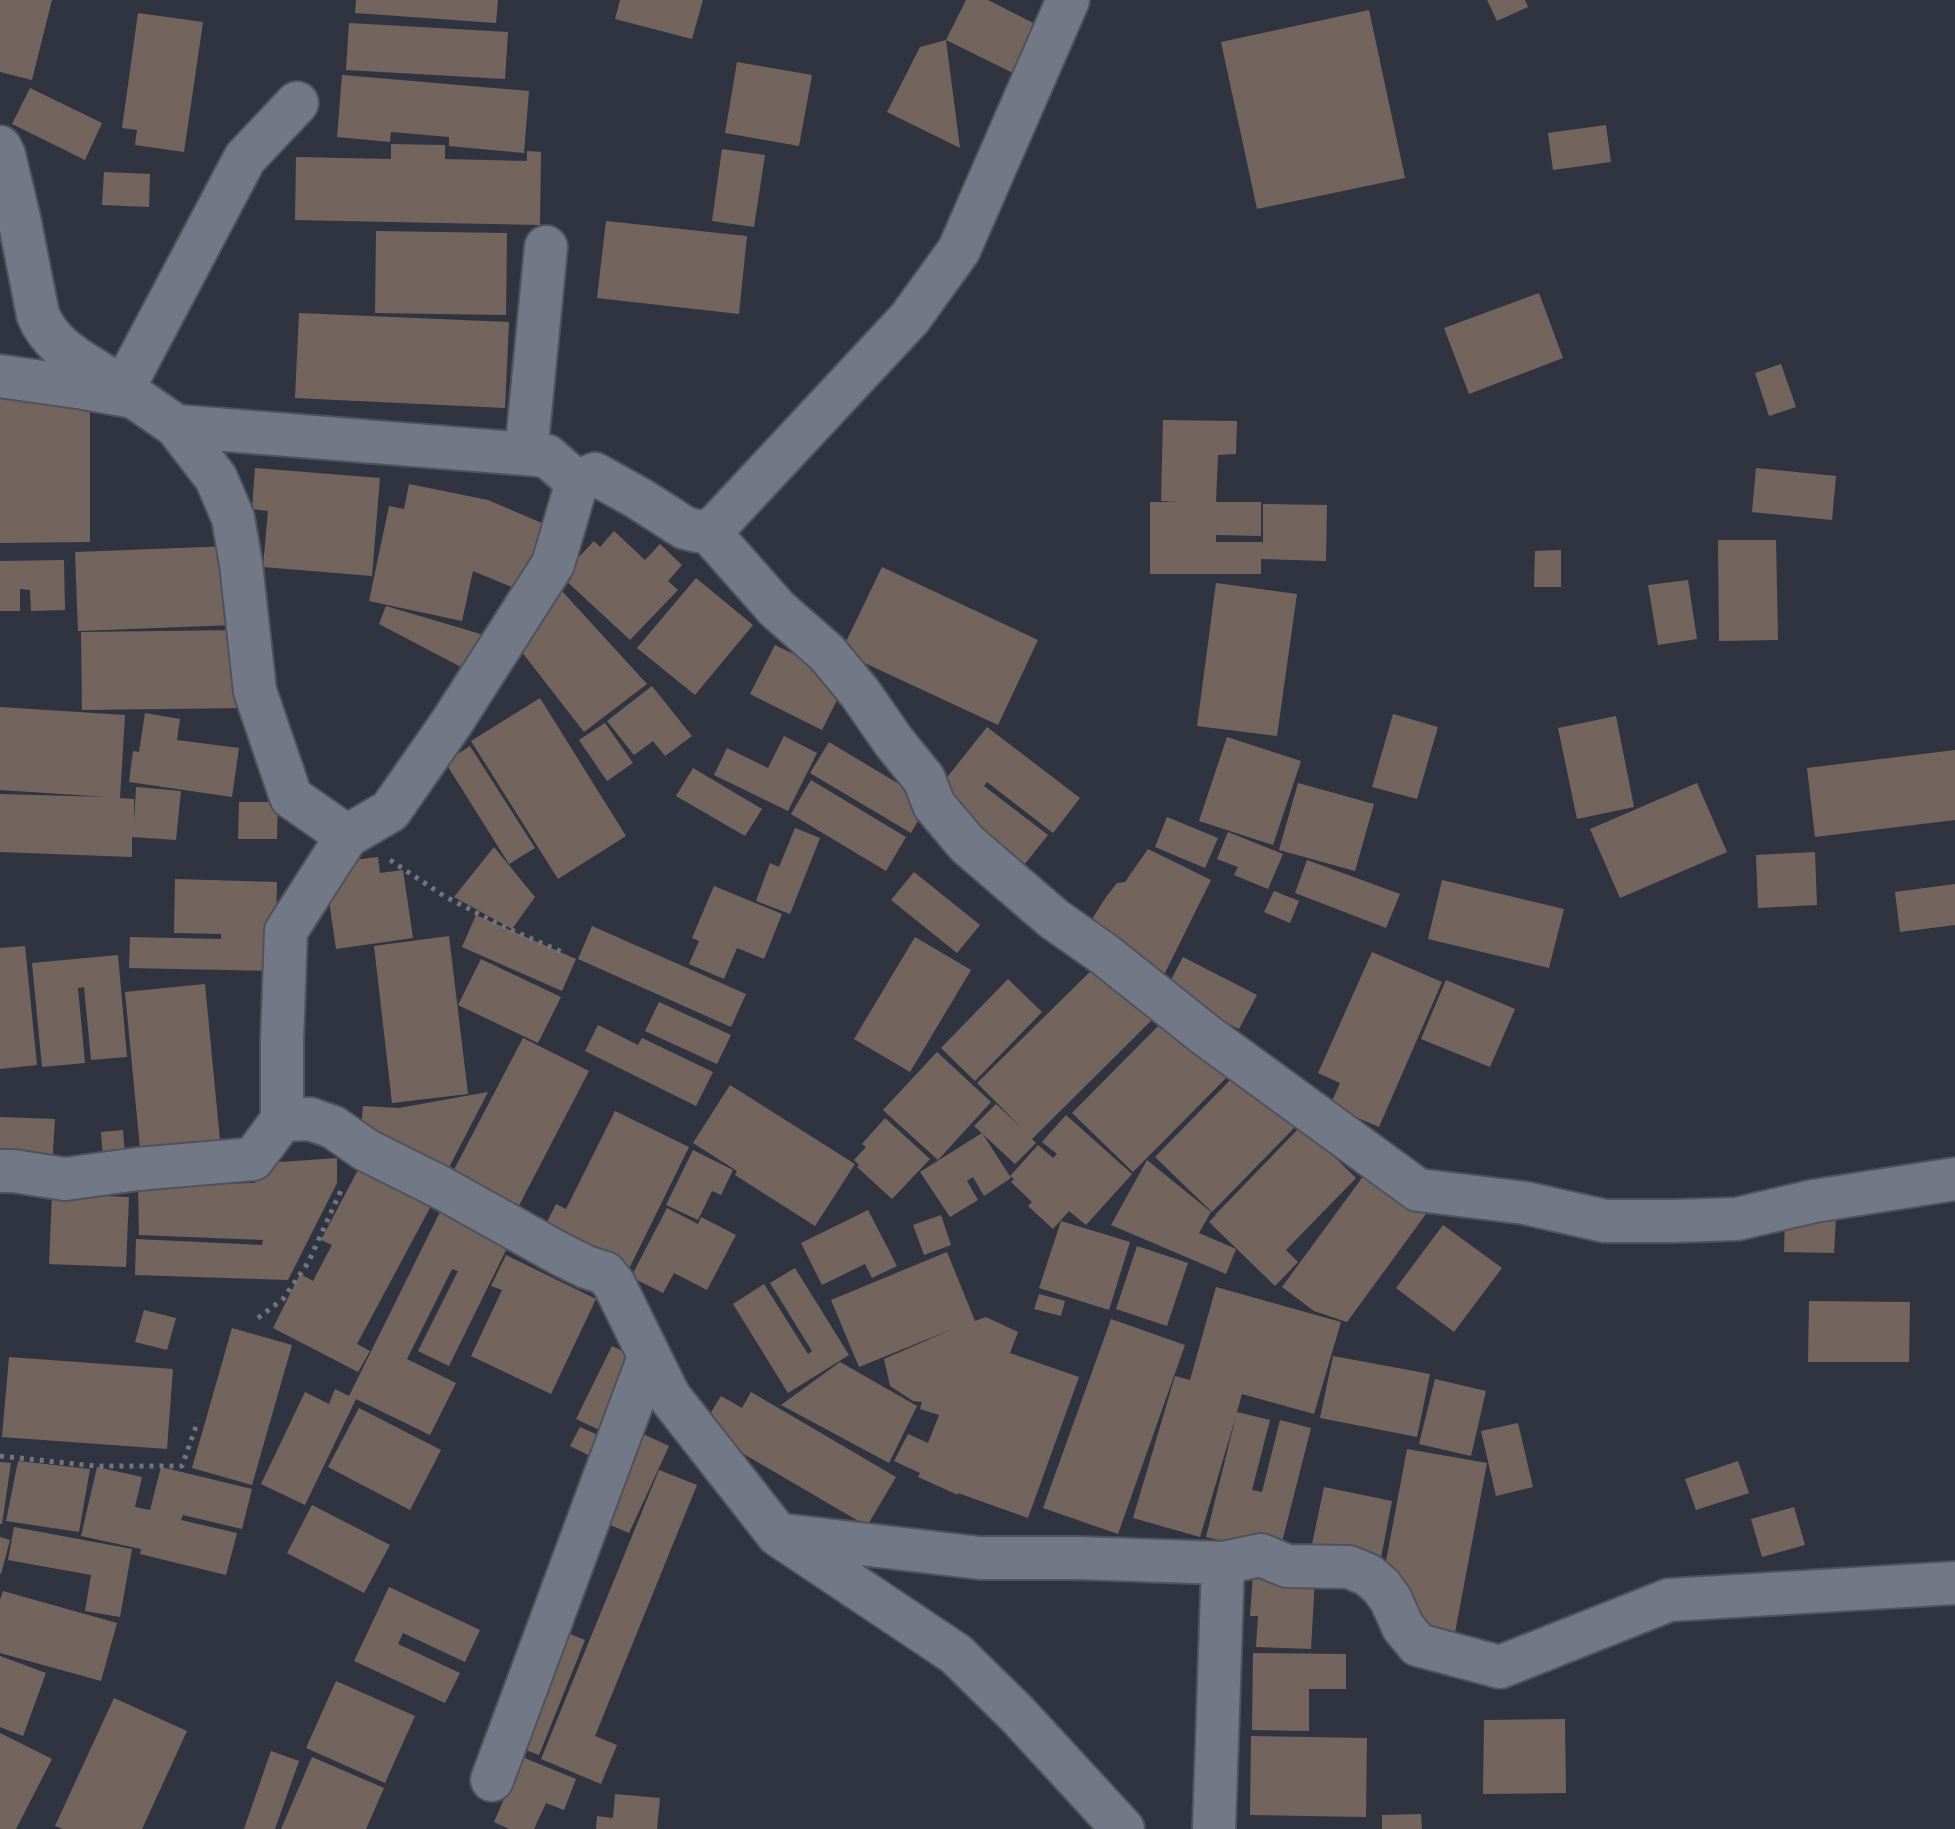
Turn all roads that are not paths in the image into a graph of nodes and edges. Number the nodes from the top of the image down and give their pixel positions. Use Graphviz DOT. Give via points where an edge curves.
graph roads {
  1 [pos="1068,0"];
  2 [pos="297,103"];
  3 [pos="0,147"];
  4 [pos="546,247"];
  5 [pos="0,376"];
  6 [pos="128,393"];
  7 [pos="176,426"];
  8 [pos="526,454"];
  9 [pos="577,482"];
  10 [pos="708,531"];
  11 [pos="347,836"];
  12 [pos="282,1120"];
  13 [pos="0,1171"];
  14 [pos="1955,1179"];
  15 [pos="649,1357"];
  16 [pos="778,1535"];
  17 [pos="1223,1563"];
  18 [pos="1955,1583"];
  19 [pos="492,1780"];
  20 [pos="1123,1829"];
  21 [pos="1214,1829"];
  1 -- 10 [label="street" via="959,250 910,318 726,518"];
  2 -- 6 [label="street" via="245,158"];
  3 -- 6 [label="street" via="43,326 86,366"];
  4 -- 8 [label="street"];
  5 -- 6 [label="street"];
  6 -- 7 [label="street"];
  7 -- 8 [label="street"];
  7 -- 11 [label="street" via="216,478 233,518 255,691 291,797"];
  8 -- 9 [label="street" via="547,456"];
  9 -- 10 [label="street" via="595,474 685,528"];
  9 -- 11 [label="street" via="553,564 452,722 390,811"];
  10 -- 14 [label="street" via="777,609 827,653 967,844 1054,919 1418,1190 1525,1203 1605,1221 1674,1221 1737,1219"];
  11 -- 12 [label="street" via="286,931"];
  12 -- 13 [label="street" via="253,1159 65,1179"];
  12 -- 15 [label="street" via="310,1119 333,1127 366,1150 605,1273"];
  15 -- 16 [label="street" via="669,1396"];
  15 -- 19 [label="street"];
  16 -- 17 [label="street" via="980,1558"];
  16 -- 20 [label="street" via="956,1654"];
  17 -- 18 [label="street" via="1261,1555 1287,1566 1349,1567 1381,1586 1418,1645 1500,1667 1669,1600"];
  17 -- 21 [label="street"];
}
